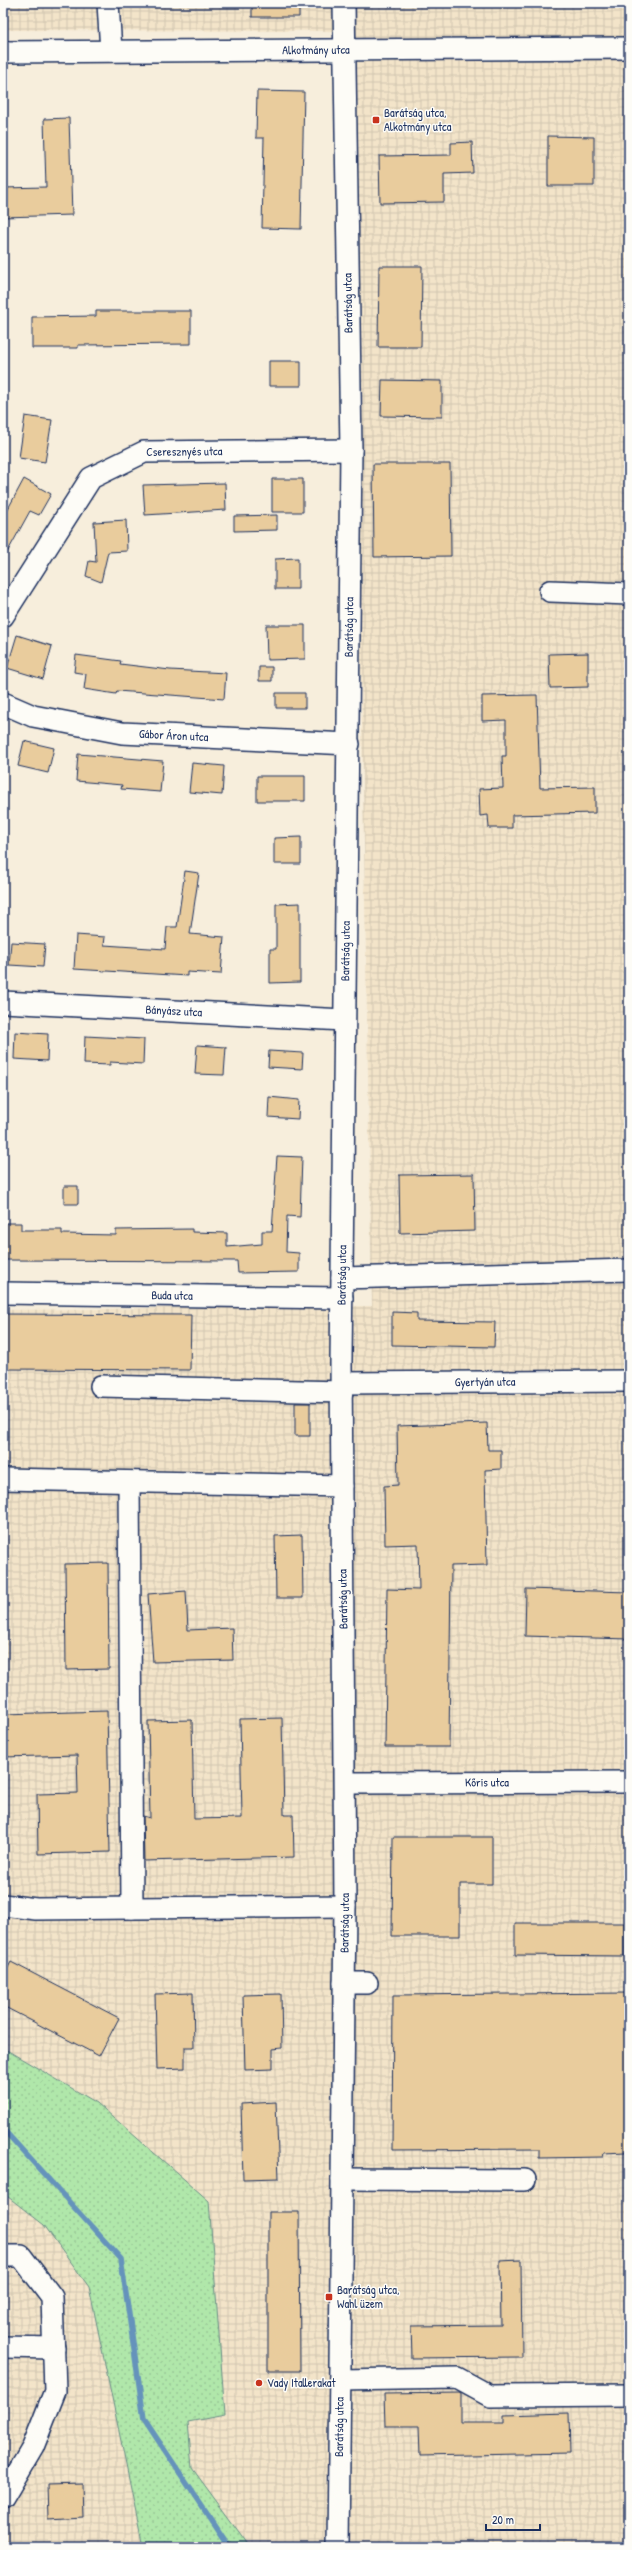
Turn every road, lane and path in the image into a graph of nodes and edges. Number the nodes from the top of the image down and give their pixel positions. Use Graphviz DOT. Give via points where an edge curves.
graph roads {
  1 [pos="108,3"];
  2 [pos="344,3"];
  3 [pos="629,48"];
  4 [pos="343,50"];
  5 [pos="111,51"];
  6 [pos="3,52"];
  7 [pos="351,450"];
  8 [pos="550,591"];
  9 [pos="629,594"];
  10 [pos="3,616"];
  11 [pos="3,703"];
  12 [pos="348,744"];
  13 [pos="3,1002"];
  14 [pos="344,1020"];
  15 [pos="629,1270"];
  16 [pos="342,1288"];
  17 [pos="3,1294"];
  18 [pos="629,1381"];
  19 [pos="101,1386"];
  20 [pos="342,1388"];
  21 [pos="3,1479"];
  22 [pos="129,1482"];
  23 [pos="342,1486"];
  24 [pos="629,1782"];
  25 [pos="345,1783"];
  26 [pos="3,1905"];
  27 [pos="345,1906"];
  28 [pos="132,1908"];
  29 [pos="344,1983"];
  30 [pos="367,1983"];
  31 [pos="342,2179"];
  32 [pos="525,2180"];
  33 [pos="3,2256"];
  34 [pos="3,2347"];
  35 [pos="54,2348"];
  36 [pos="340,2380"];
  37 [pos="629,2395"];
  38 [pos="3,2498"];
  39 [pos="338,2547"];
  1 -- 5 [label="street"];
  2 -- 4 [label="street, Barátság utca"];
  3 -- 4 [label="street, Alkotmány utca"];
  4 -- 5 [label="street, Alkotmány utca"];
  4 -- 7 [label="street, Barátság utca"];
  5 -- 6 [label="street, Alkotmány utca"];
  7 -- 10 [label="street, Cseresznyés utca" via="144,452 91,478"];
  7 -- 12 [label="street, Barátság utca"];
  8 -- 9 [label="street"];
  11 -- 12 [label="street, Gábor Áron utca" via="33,716 122,733"];
  12 -- 14 [label="street, Barátság utca"];
  13 -- 14 [label="street, Bányász utca"];
  14 -- 16 [label="street, Barátság utca"];
  15 -- 16 [label="street, Buda utca"];
  16 -- 17 [label="street, Buda utca"];
  16 -- 20 [label="street, Barátság utca"];
  18 -- 20 [label="street, Gyertyán utca"];
  19 -- 20 [label="street, Gyertyán utca"];
  20 -- 23 [label="street, Barátság utca"];
  21 -- 22 [label="street"];
  22 -- 23 [label="street"];
  22 -- 28 [label="street"];
  23 -- 25 [label="street, Barátság utca"];
  24 -- 25 [label="street, Kőris utca"];
  25 -- 27 [label="street, Barátság utca"];
  26 -- 28 [label="street" via="36,1909"];
  27 -- 28 [label="street"];
  27 -- 29 [label="street, Barátság utca"];
  29 -- 30 [label="street"];
  29 -- 31 [label="street, Barátság utca"];
  31 -- 32 [label="street"];
  31 -- 36 [label="street, Barátság utca"];
  33 -- 35 [label="street" via="21,2256 52,2297"];
  34 -- 35 [label="street"];
  35 -- 38 [label="street" via="55,2391 33,2447"];
  36 -- 37 [label="street" via="457,2378 490,2396"];
  36 -- 39 [label="street, Barátság utca"];
}
